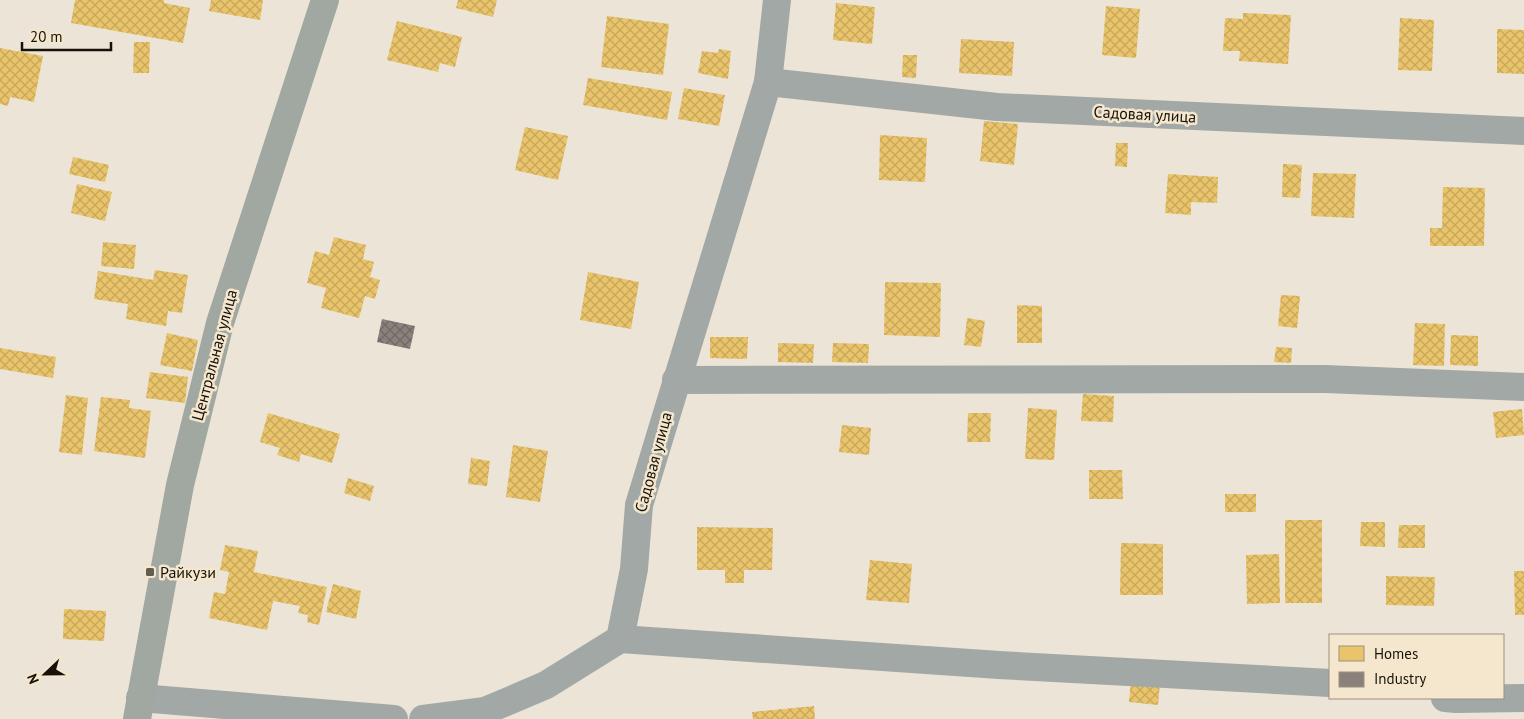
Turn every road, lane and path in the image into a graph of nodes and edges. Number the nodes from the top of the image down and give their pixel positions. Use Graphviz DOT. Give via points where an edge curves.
graph roads {
  1 [pos="326,0"];
  2 [pos="778,0"];
  3 [pos="768,82"];
  4 [pos="1524,131"];
  5 [pos="676,380"];
  6 [pos="1524,387"];
  7 [pos="620,639"];
  8 [pos="1329,683"];
  9 [pos="1524,698"];
  10 [pos="1453,705"];
  11 [pos="139,709"];
  12 [pos="394,719"];
  13 [pos="423,719"];
  1 -- 11 [label="main road, Центральная улица" via="220,323 180,485"];
  2 -- 3 [label="street, Садовая улица"];
  3 -- 4 [label="street, Садовая улица" via="997,107"];
  3 -- 5 [label="street, Садовая улица"];
  5 -- 6 [label="street" via="1325,379"];
  5 -- 7 [label="street, Садовая улица" via="639,504 634,569"];
  7 -- 8 [label="street" via="999,666"];
  7 -- 13 [label="street" via="546,684 485,711"];
  9 -- 10 [label="street"];
  11 -- 12 [label="street"];
}
